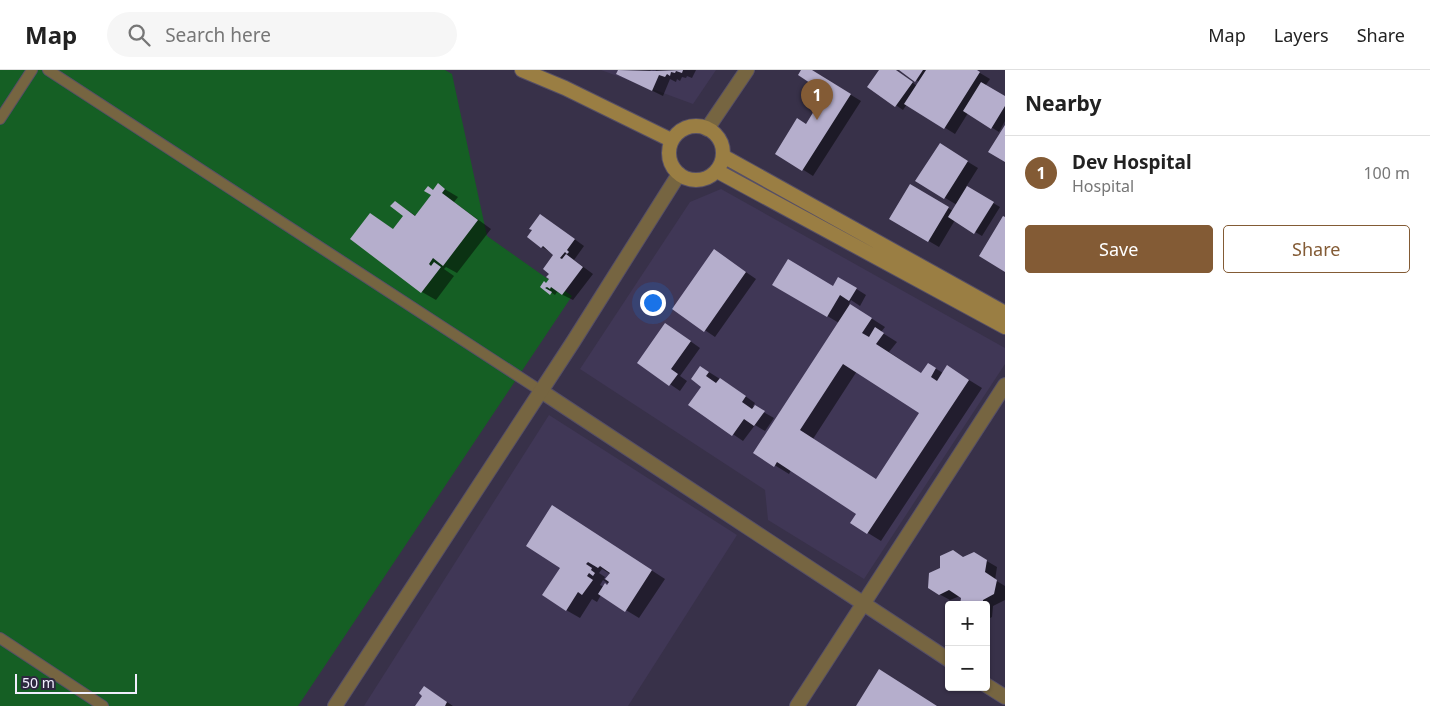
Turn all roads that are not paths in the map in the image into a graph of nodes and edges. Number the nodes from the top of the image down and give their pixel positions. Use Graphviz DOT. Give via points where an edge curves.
graph roads {
  1 [pos="32,70"];
  2 [pos="48,70"];
  3 [pos="522,70"];
  4 [pos="747,70"];
  5 [pos="0,119"];
  6 [pos="707,128"];
  7 [pos="671,140"];
  8 [pos="723,156"];
  9 [pos="717,171"];
  10 [pos="679,174"];
  11 [pos="1005,313"];
  12 [pos="1005,327"];
  13 [pos="1005,385"];
  14 [pos="542,391"];
  15 [pos="864,604"];
  16 [pos="0,638"];
  17 [pos="945,657"];
  18 [pos="990,688"];
  19 [pos="1005,697"];
  20 [pos="104,706"];
  21 [pos="335,706"];
  22 [pos="797,706"];
  1 -- 5 [label="lane"];
  2 -- 14 [label="lane"];
  3 -- 7 [label="main road"];
  4 -- 6 [label="street"];
  6 -- 7 [label="main road" via="685,128"];
  6 -- 8 [label="main road" via="718,138"];
  7 -- 10 [label="main road" via="669,159"];
  8 -- 9 [label="main road"];
  8 -- 11 [label="main road"];
  9 -- 10 [label="main road" via="697,180"];
  9 -- 12 [label="main road"];
  10 -- 14 [label="street"];
  13 -- 15 [label="street"];
  14 -- 15 [label="street"];
  14 -- 21 [label="street"];
  15 -- 17 [label="street"];
  15 -- 22 [label="street"];
  16 -- 20 [label="lane"];
  18 -- 19 [label="street"];
}
